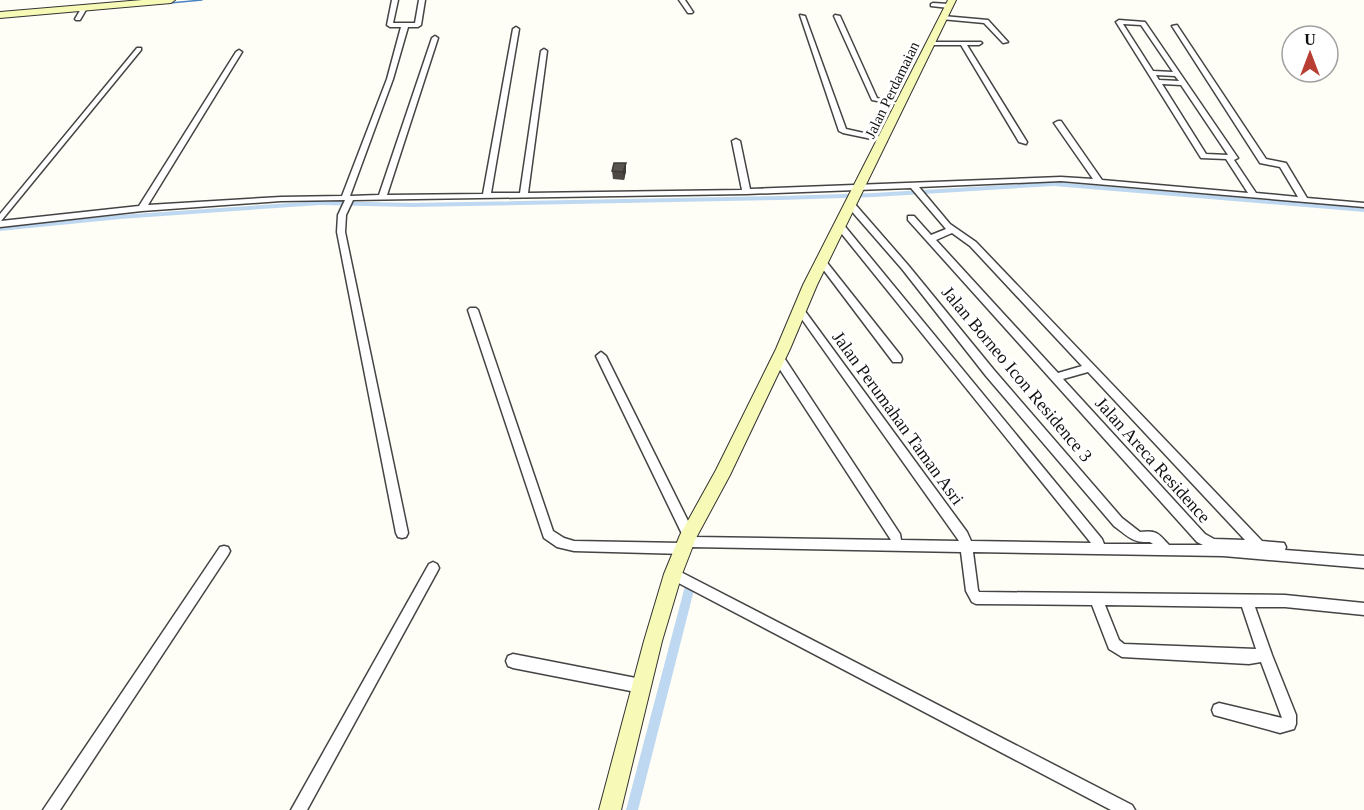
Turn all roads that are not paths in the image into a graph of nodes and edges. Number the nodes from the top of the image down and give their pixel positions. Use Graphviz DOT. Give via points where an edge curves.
graph roads {
  1 [pos="171,0"];
  2 [pos="395,0"];
  3 [pos="422,0"];
  4 [pos="682,0"];
  5 [pos="950,3"];
  6 [pos="933,5"];
  7 [pos="83,9"];
  8 [pos="690,12"];
  9 [pos="0,15"];
  10 [pos="802,16"];
  11 [pos="837,16"];
  12 [pos="943,18"];
  13 [pos="78,19"];
  14 [pos="405,25"];
  15 [pos="1175,26"];
  16 [pos="516,29"];
  17 [pos="435,38"];
  18 [pos="1005,42"];
  19 [pos="932,43"];
  20 [pos="963,43"];
  21 [pos="979,43"];
  22 [pos="139,49"];
  23 [pos="544,51"];
  24 [pos="239,52"];
  25 [pos="1151,73"];
  26 [pos="1177,74"];
  27 [pos="1157,82"];
  28 [pos="1184,84"];
  29 [pos="901,105"];
  30 [pos="1058,123"];
  31 [pos="883,140"];
  32 [pos="736,141"];
  33 [pos="1023,142"];
  34 [pos="1228,157"];
  35 [pos="1099,182"];
  36 [pos="916,190"];
  37 [pos="746,192"];
  38 [pos="524,196"];
  39 [pos="856,196"];
  40 [pos="1254,196"];
  41 [pos="486,197"];
  42 [pos="382,198"];
  43 [pos="347,201"];
  44 [pos="1305,201"];
  45 [pos="1364,205"];
  46 [pos="142,208"];
  47 [pos="911,218"];
  48 [pos="0,219"];
  49 [pos="0,224"];
  50 [pos="840,226"];
  51 [pos="952,230"];
  52 [pos="930,238"];
  53 [pos="822,262"];
  54 [pos="799,309"];
  55 [pos="473,310"];
  56 [pos="601,356"];
  57 [pos="779,358"];
  58 [pos="897,359"];
  59 [pos="1090,367"];
  60 [pos="1056,378"];
  61 [pos="402,533"];
  62 [pos="896,538"];
  63 [pos="687,542"];
  64 [pos="1098,543"];
  65 [pos="1258,544"];
  66 [pos="966,547"];
  67 [pos="1280,547"];
  68 [pos="1166,550"];
  69 [pos="224,551"];
  70 [pos="1364,562"];
  71 [pos="433,568"];
  72 [pos="681,579"];
  73 [pos="1096,598"];
  74 [pos="1247,601"];
  75 [pos="1364,609"];
  76 [pos="1265,655"];
  77 [pos="513,660"];
  78 [pos="641,686"];
  79 [pos="1219,710"];
  80 [pos="51,810"];
  81 [pos="299,810"];
  82 [pos="610,810"];
  83 [pos="1127,810"];
  1 -- 7 [label="street"];
  2 -- 14 [label="street" via="390,25"];
  3 -- 14 [label="street" via="417,25"];
  4 -- 8 [label="street"];
  5 -- 6 [label="street"];
  5 -- 12 [label="street, Jalan Perdamaian"];
  7 -- 9 [label="street"];
  7 -- 13 [label="street"];
  10 -- 31 [label="street" via="843,131"];
  11 -- 29 [label="street" via="874,99"];
  12 -- 18 [label="street" via="986,21"];
  12 -- 19 [label="street, Jalan Perdamaian"];
  14 -- 43 [label="street"];
  15 -- 44 [label="street" via="1263,161 1283,165"];
  16 -- 41 [label="street"];
  17 -- 42 [label="street"];
  19 -- 20 [label="street"];
  19 -- 29 [label="street, Jalan Perdamaian"];
  20 -- 21 [label="street"];
  20 -- 33 [label="street"];
  22 -- 48 [label="street"];
  23 -- 38 [label="street"];
  24 -- 46 [label="street"];
  25 -- 26 [label="street"];
  25 -- 26 [label="street" via="1119,22 1143,23"];
  25 -- 27 [label="street"];
  26 -- 28 [label="street"];
  27 -- 28 [label="street"];
  27 -- 34 [label="street" via="1204,156"];
  28 -- 34 [label="street" via="1234,158"];
  29 -- 31 [label="street, Jalan Perdamaian"];
  30 -- 35 [label="street"];
  31 -- 39 [label="street, Jalan Perdamaian"];
  32 -- 37 [label="street"];
  34 -- 40 [label="street"];
  35 -- 36 [label="street" via="1043,180"];
  35 -- 40 [label="street"];
  36 -- 39 [label="street"];
  36 -- 51 [label="street, Jalan Areca Residence"];
  37 -- 38 [label="street"];
  37 -- 39 [label="street"];
  38 -- 41 [label="street"];
  39 -- 50 [label="street, Jalan Perdamaian"];
  39 -- 68 [label="street, Jalan Borneo Icon Residence 3" via="905,267 990,373 1118,522 1138,537 1153,536"];
  40 -- 44 [label="street"];
  41 -- 42 [label="street"];
  42 -- 43 [label="street"];
  43 -- 46 [label="street" via="250,200"];
  43 -- 61 [label="street" via="340,232"];
  44 -- 45 [label="street"];
  46 -- 49 [label="street"];
  47 -- 52 [label="street, Jalan Areca Residence"];
  50 -- 53 [label="street, Jalan Perdamaian"];
  50 -- 64 [label="street"];
  51 -- 52 [label="street"];
  51 -- 59 [label="street, Jalan Areca Residence" via="973,244"];
  52 -- 60 [label="street, Jalan Areca Residence"];
  53 -- 54 [label="street, Jalan Perdamaian"];
  53 -- 58 [label="street"];
  54 -- 57 [label="street, Jalan Perdamaian"];
  54 -- 66 [label="street, Jalan Perumahan Taman Asri" via="963,536"];
  55 -- 63 [label="street" via="548,534 574,546"];
  56 -- 63 [label="street"];
  57 -- 62 [label="street"];
  57 -- 63 [label="street, Jalan Perdamaian"];
  59 -- 60 [label="street"];
  59 -- 65 [label="street, Jalan Areca Residence"];
  60 -- 65 [label="street, Jalan Areca Residence" via="1204,541"];
  63 -- 66 [label="street"];
  63 -- 72 [label="street, Jalan Perdamaian"];
  65 -- 67 [label="street"];
  66 -- 68 [label="street"];
  66 -- 73 [label="street" via="976,597"];
  68 -- 70 [label="street"];
  69 -- 80 [label="street"];
  71 -- 81 [label="street"];
  72 -- 78 [label="street, Jalan Perdamaian"];
  72 -- 83 [label="street"];
  73 -- 74 [label="street"];
  73 -- 76 [label="street" via="1114,644 1122,650"];
  74 -- 75 [label="street"];
  74 -- 76 [label="street"];
  76 -- 79 [label="street" via="1289,724 1280,726"];
  77 -- 78 [label="street"];
  78 -- 82 [label="street, Jalan Perdamaian"];
}
